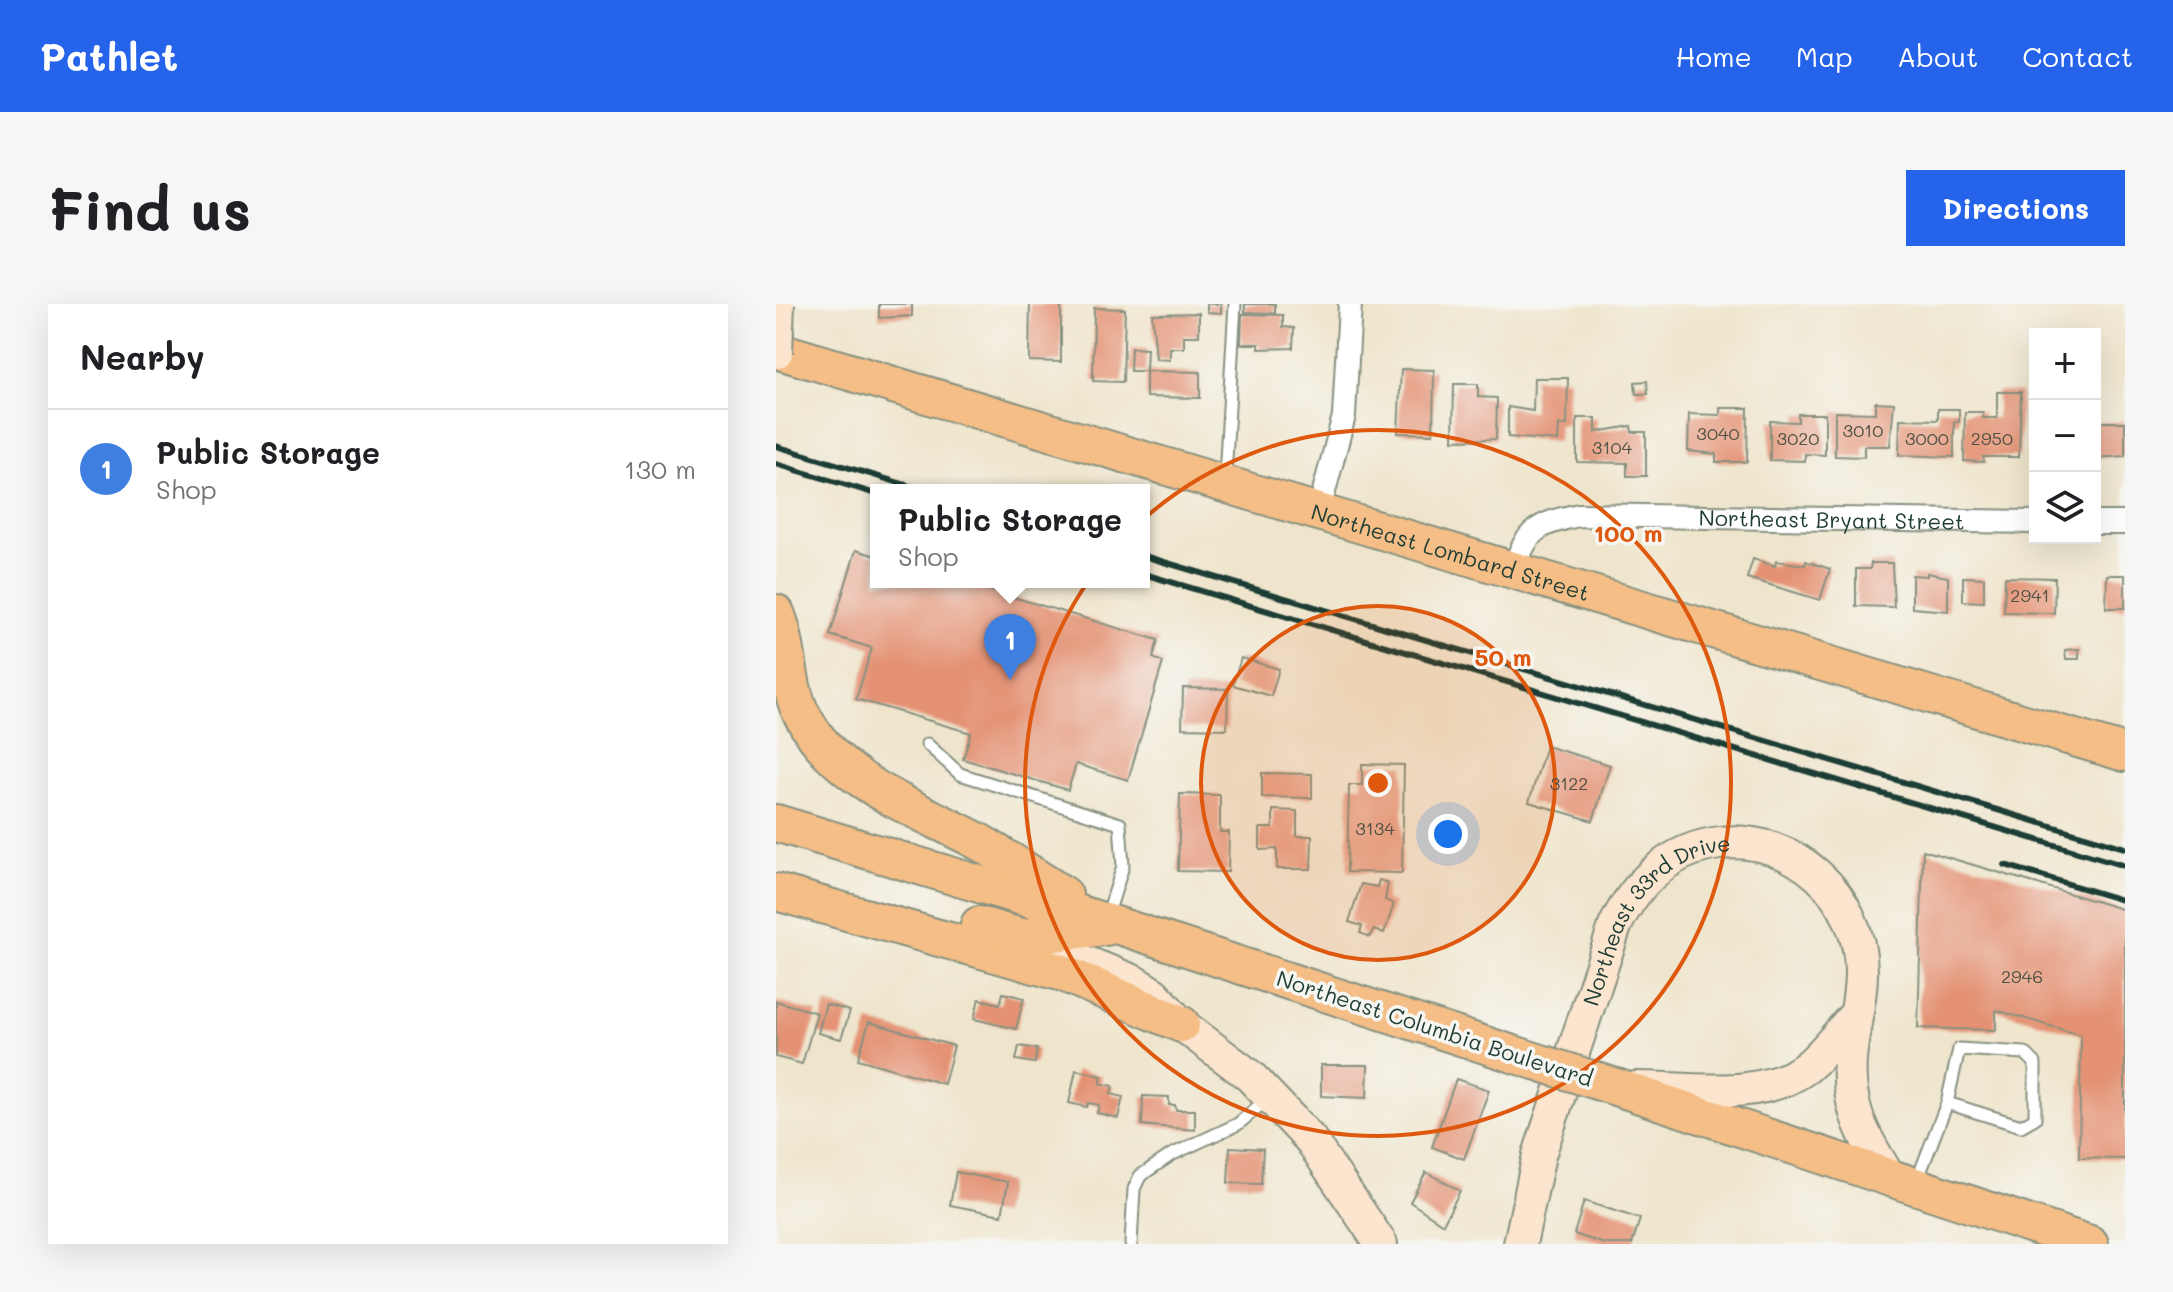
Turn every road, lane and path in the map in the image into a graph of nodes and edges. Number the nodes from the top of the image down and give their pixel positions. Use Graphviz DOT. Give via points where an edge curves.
graph roads {
  1 [pos="778,304"];
  2 [pos="1235,304"];
  3 [pos="1350,304"];
  4 [pos="776,351"];
  5 [pos="1224,486"];
  6 [pos="1318,514"];
  7 [pos="2029,522"];
  8 [pos="2101,523"];
  9 [pos="2125,523"];
  10 [pos="1513,571"];
  11 [pos="776,613"];
  12 [pos="927,744"];
  13 [pos="2125,753"];
  14 [pos="776,823"];
  15 [pos="776,867"];
  16 [pos="776,892"];
  17 [pos="1113,924"];
  18 [pos="1022,937"];
  19 [pos="1854,1016"];
  20 [pos="1181,1024"];
  21 [pos="1619,1088"];
  22 [pos="1271,1096"];
  23 [pos="1947,1103"];
  24 [pos="1902,1183"];
  25 [pos="1131,1244"];
  26 [pos="1381,1244"];
  27 [pos="1520,1244"];
  28 [pos="2090,1244"];
  1 -- 4 [label="main road, bridge"];
  2 -- 5 [label="lane"];
  3 -- 6 [label="street" via="1344,416"];
  4 -- 5 [label="main road, Northeast Lombard Street"];
  5 -- 6 [label="main road, Northeast Lombard Street"];
  6 -- 10 [label="main road, Northeast Lombard Street"];
  7 -- 10 [label="street, Northeast Bryant Street" via="1579,515 1532,531"];
  8 -- 9 [label="street"];
  10 -- 13 [label="main road, Northeast Lombard Street"];
  11 -- 17 [label="main road" via="787,640 796,702 831,755 856,775"];
  12 -- 17 [label="lane" via="960,774 1120,824 1123,866"];
  14 -- 17 [label="main road, Northeast Columbia Boulevard"];
  15 -- 18 [label="main road"];
  16 -- 20 [label="main road" via="1063,973"];
  17 -- 18 [label="main road"];
  17 -- 21 [label="main road, Northeast Columbia Boulevard, bridge"];
  18 -- 20 [label="main road" via="1133,981 1154,994"];
  19 -- 21 [label="main road" via="1807,1066 1781,1082 1747,1088"];
  19 -- 24 [label="main road, Northeast 33rd Drive" via="1851,1096 1861,1130"];
  19 -- 27 [label="main road, Northeast 33rd Drive" via="1861,970 1856,934 1843,904 1815,871 1784,853 1732,842 1694,849 1663,865 1630,896 1607,945 1539,1155"];
  20 -- 22 [label="main road"];
  21 -- 24 [label="main road, Northeast Columbia Boulevard"];
  22 -- 25 [label="lane" via="1238,1124 1171,1155 1140,1176 1134,1189"];
  22 -- 26 [label="main road" via="1310,1139"];
  23 -- 23 [label="lane" via="2021,1126 2035,1118 2035,1063 2025,1053 1959,1049"];
  23 -- 24 [label="lane"];
  24 -- 28 [label="main road, Northeast Columbia Boulevard"];
}
